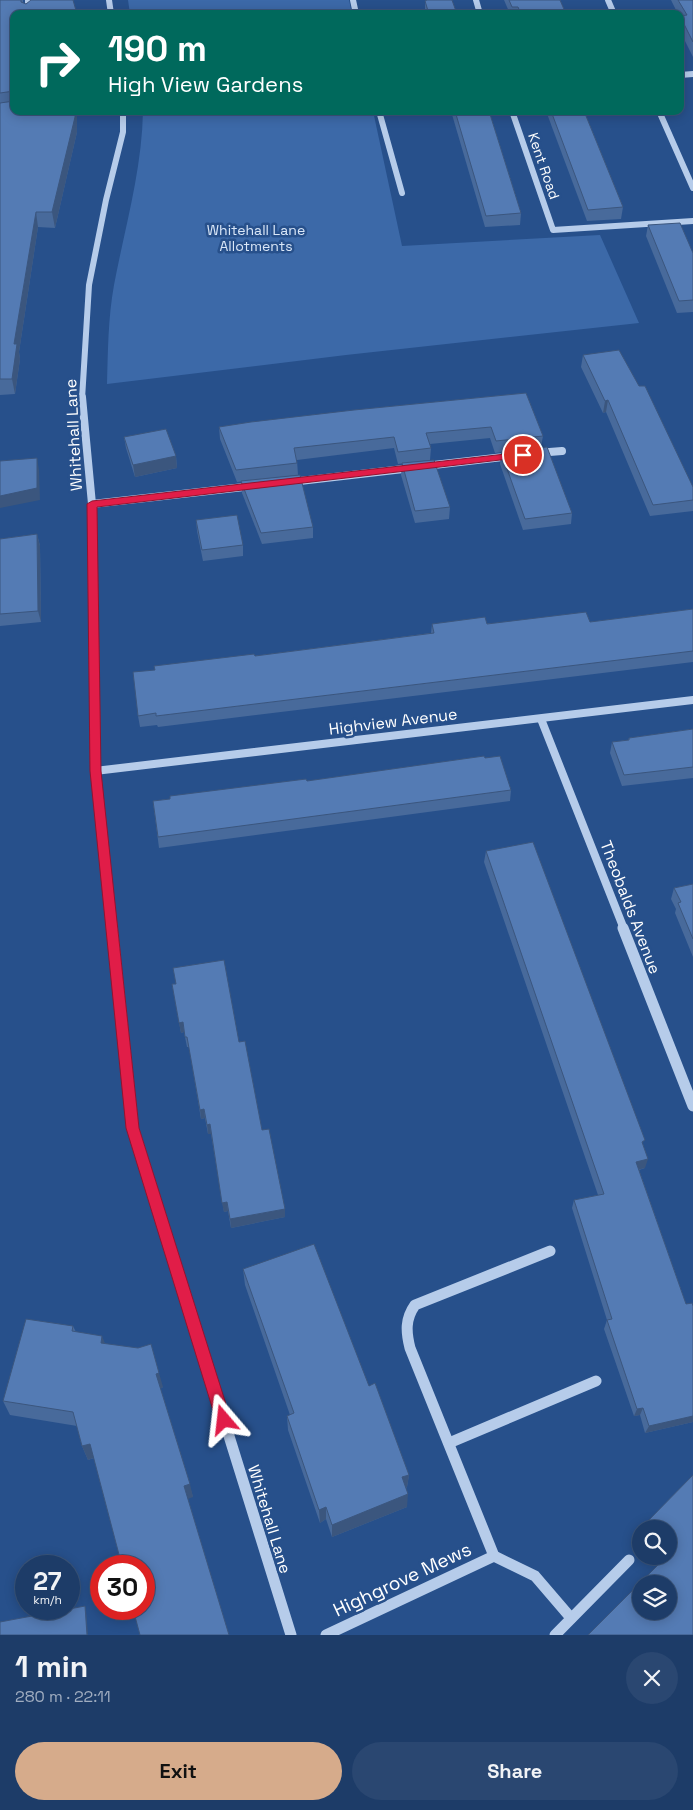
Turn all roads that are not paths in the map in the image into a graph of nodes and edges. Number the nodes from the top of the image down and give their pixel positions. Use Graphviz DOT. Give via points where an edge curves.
graph roads {
  1 [pos="123,115"];
  2 [pos="380,115"];
  3 [pos="513,115"];
  4 [pos="661,115"];
  5 [pos="693,188"];
  6 [pos="402,193"];
  7 [pos="693,221"];
  8 [pos="553,230"];
  9 [pos="562,451"];
  10 [pos="533,454"];
  11 [pos="523,455"];
  12 [pos="278,483"];
  13 [pos="259,485"];
  14 [pos="92,504"];
  15 [pos="693,700"];
  16 [pos="541,719"];
  17 [pos="96,771"];
  18 [pos="693,1106"];
  19 [pos="550,1251"];
  20 [pos="596,1381"];
  21 [pos="449,1443"];
  22 [pos="494,1556"];
  23 [pos="629,1560"];
  24 [pos="571,1618"];
  25 [pos="291,1635"];
  26 [pos="326,1635"];
  27 [pos="555,1635"];
  1 -- 14 [label="street, Whitehall Lane" via="123,132 89,285 82,394"];
  2 -- 6 [label="street"];
  3 -- 8 [label="street, Kent Road"];
  4 -- 5 [label="street"];
  7 -- 8 [label="lane"];
  9 -- 10 [label="street"];
  11 -- 12 [label="street"];
  13 -- 14 [label="street"];
  14 -- 17 [label="street, Whitehall Lane"];
  15 -- 16 [label="street, Highview Avenue"];
  16 -- 17 [label="street, Highview Avenue"];
  16 -- 18 [label="street, Theobalds Avenue"];
  17 -- 25 [label="street, Whitehall Lane" via="133,1128"];
  19 -- 21 [label="street, Highgrove Mews" via="415,1305 408,1313 405,1330 410,1348"];
  20 -- 21 [label="street"];
  21 -- 22 [label="street, Highgrove Mews"];
  22 -- 24 [label="street, Highgrove Mews" via="535,1576"];
  22 -- 26 [label="street, Highgrove Mews"];
  23 -- 24 [label="street"];
  24 -- 27 [label="street"];
}
